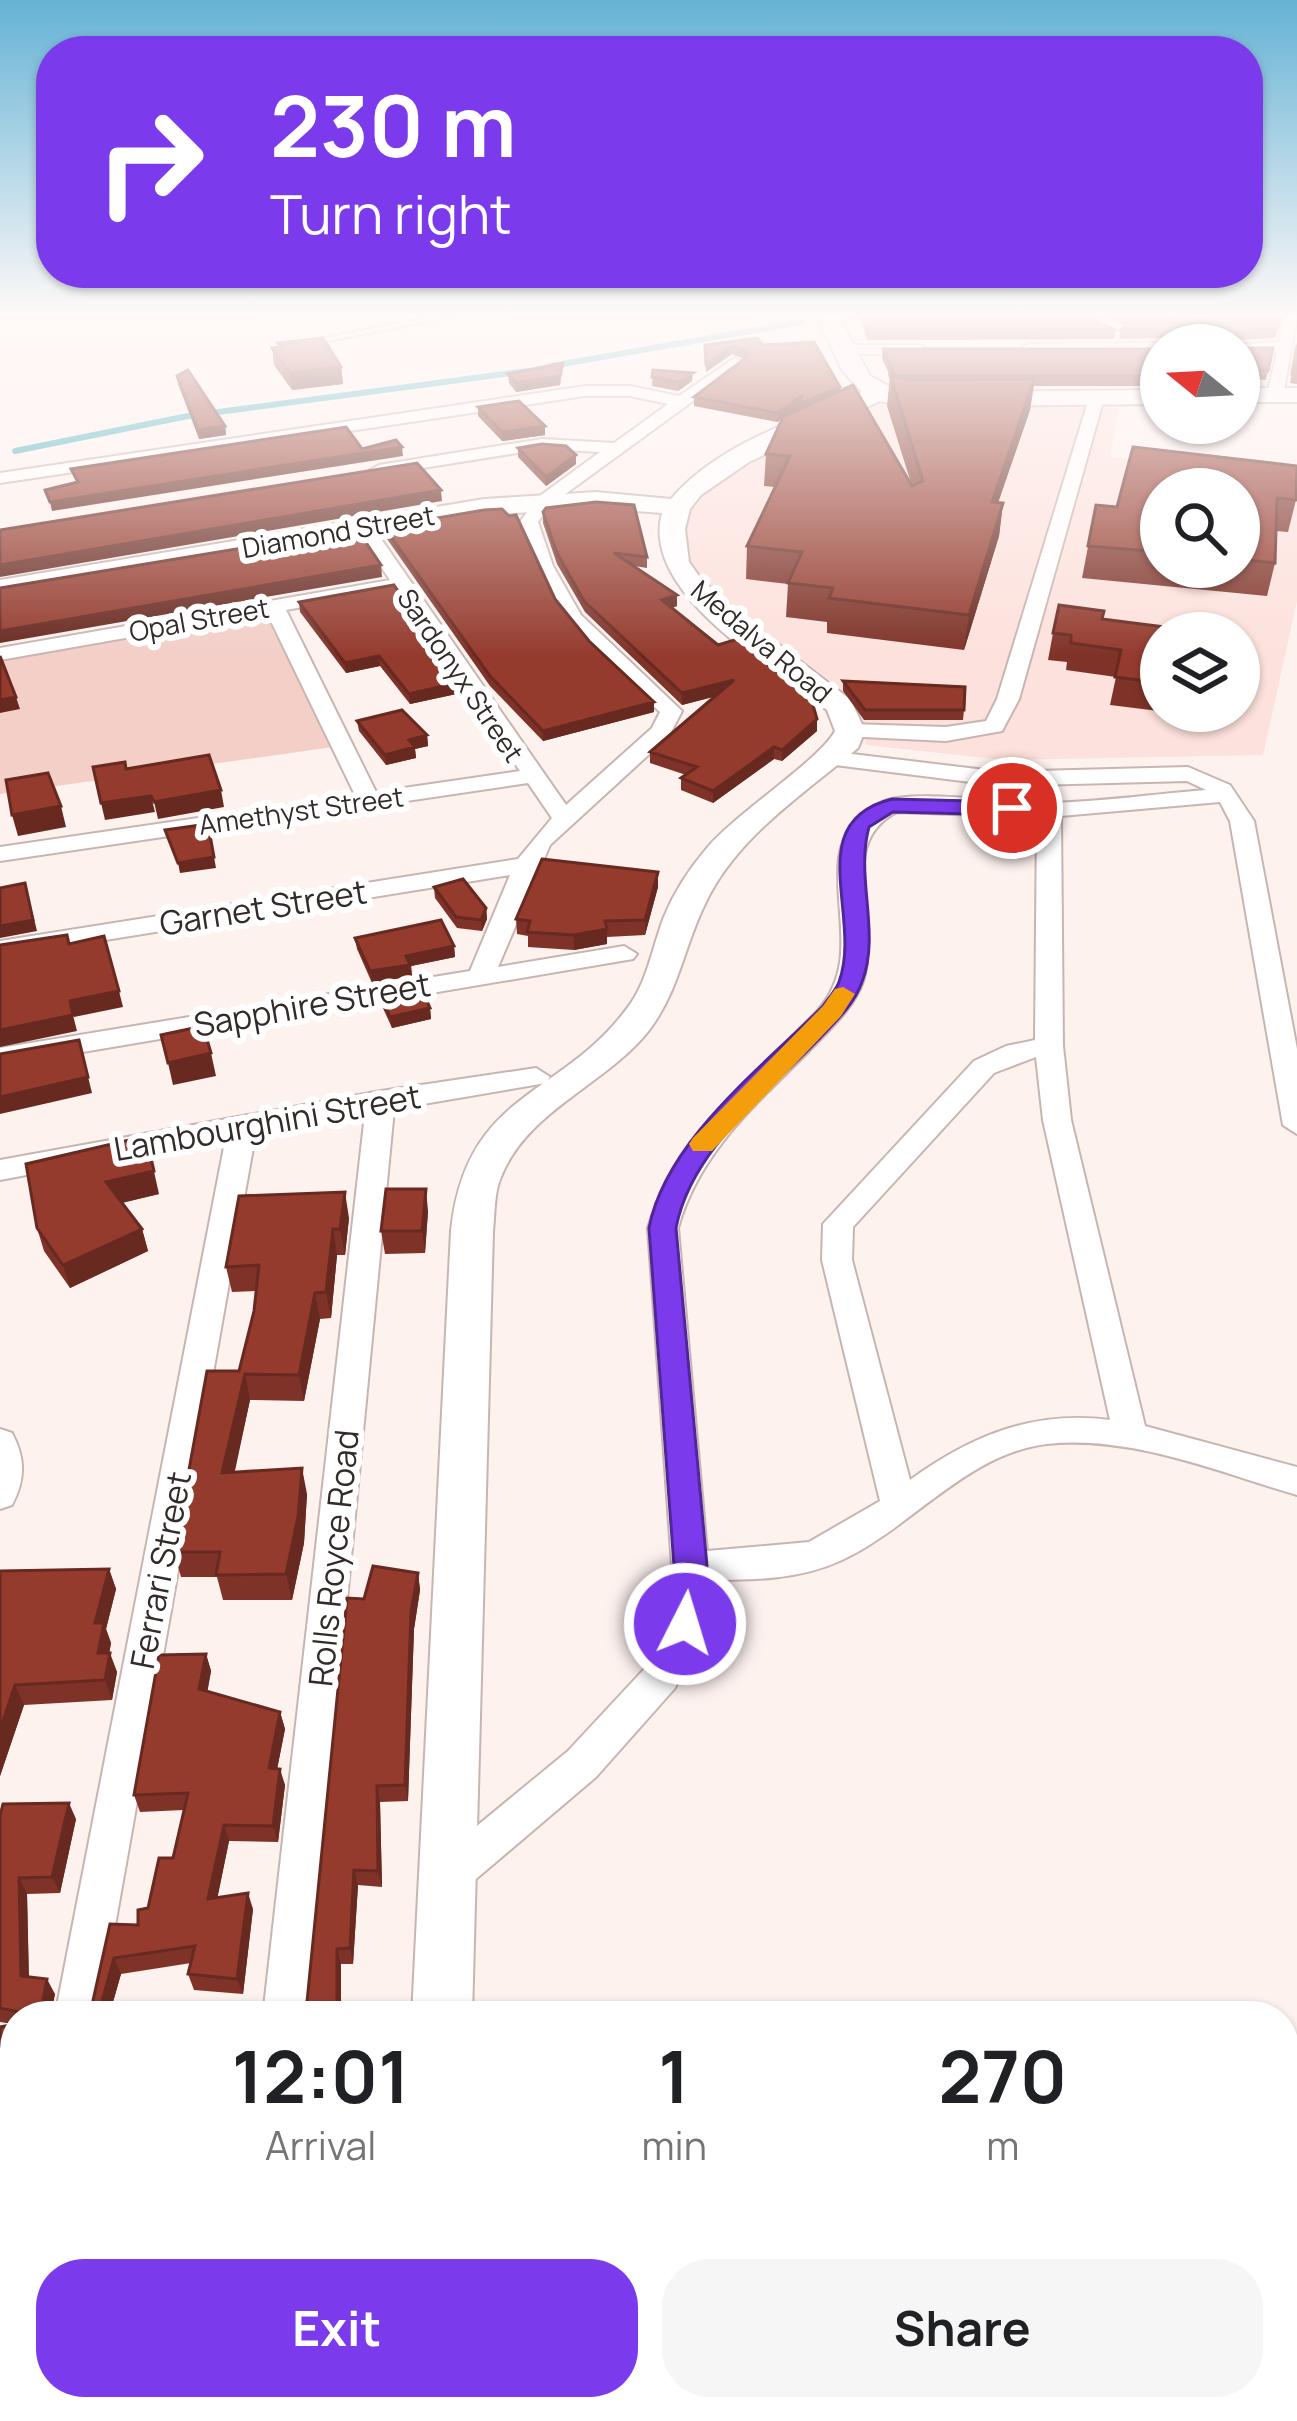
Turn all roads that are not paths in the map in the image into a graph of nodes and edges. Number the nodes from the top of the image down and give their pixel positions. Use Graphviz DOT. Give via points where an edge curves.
graph roads {
  1 [pos="323,430"];
  2 [pos="640,430"];
  3 [pos="795,430"];
  4 [pos="1087,430"];
  5 [pos="615,448"];
  6 [pos="363,473"];
  7 [pos="0,478"];
  8 [pos="543,502"];
  9 [pos="678,507"];
  10 [pos="362,527"];
  11 [pos="399,584"];
  12 [pos="0,588"];
  13 [pos="274,606"];
  14 [pos="0,653"];
  15 [pos="838,744"];
  16 [pos="531,776"];
  17 [pos="1226,795"];
  18 [pos="370,801"];
  19 [pos="1049,810"];
  20 [pos="564,820"];
  21 [pos="0,854"];
  22 [pos="526,865"];
  23 [pos="0,949"];
  24 [pos="624,954"];
  25 [pos="482,974"];
  26 [pos="1049,1046"];
  27 [pos="0,1057"];
  28 [pos="536,1077"];
  29 [pos="381,1100"];
  30 [pos="243,1124"];
  31 [pos="1297,1124"];
  32 [pos="0,1170"];
  33 [pos="1131,1438"];
  34 [pos="0,1442"];
  35 [pos="1297,1480"];
  36 [pos="0,1495"];
  37 [pos="899,1506"];
  38 [pos="690,1566"];
  39 [pos="448,1876"];
  40 [pos="80,2001"];
  41 [pos="287,2001"];
  42 [pos="443,2001"];
  1 -- 7 [label="street"];
  2 -- 5 [label="street"];
  3 -- 9 [label="street"];
  4 -- 15 [label="street" via="994,726"];
  5 -- 6 [label="street" via="542,444"];
  5 -- 8 [label="street"];
  8 -- 9 [label="street, Diamond Street"];
  8 -- 10 [label="street, Diamond Street"];
  8 -- 20 [label="street" via="529,522 573,618 671,712 661,731"];
  9 -- 15 [label="street, Medalva Road" via="671,530 676,565 695,590 840,706"];
  10 -- 11 [label="street, Sardonyx Street"];
  10 -- 12 [label="street, Diamond Street"];
  11 -- 13 [label="street, Opal Street"];
  11 -- 16 [label="street, Sardonyx Street"];
  13 -- 14 [label="street, Opal Street"];
  13 -- 18 [label="street"];
  15 -- 17 [label="street" via="1002,778 1188,774"];
  15 -- 39 [label="street" via="715,856 687,904 649,1005 606,1053 507,1133 480,1176"];
  16 -- 18 [label="street, Amethyst Street"];
  16 -- 20 [label="street, Sardonyx Street"];
  17 -- 19 [label="street"];
  17 -- 31 [label="street" via="1242,821"];
  18 -- 21 [label="street, Amethyst Street"];
  19 -- 26 [label="street"];
  19 -- 38 [label="street" via="892,805 859,825 850,853 851,981 833,1011 696,1151 668,1200 663,1228"];
  20 -- 22 [label="street"];
  22 -- 23 [label="street, Garnet Street"];
  22 -- 25 [label="street"];
  24 -- 25 [label="street, Sapphire Street"];
  25 -- 27 [label="street, Sapphire Street"];
  26 -- 33 [label="street" via="1057,1120"];
  26 -- 37 [label="street" via="984,1067 838,1224 836,1260"];
  28 -- 29 [label="street, Lambourghini Street"];
  29 -- 30 [label="street, Lambourghini Street"];
  29 -- 41 [label="street, Rolls Royce Road"];
  30 -- 32 [label="street, Lambourghini Street"];
  30 -- 40 [label="street, Ferrari Street"];
  33 -- 35 [label="street"];
  33 -- 37 [label="street" via="1076,1431 1017,1437"];
  34 -- 36 [label="street" via="8,1458"];
  37 -- 38 [label="street" via="822,1554"];
  38 -- 39 [label="street" via="685,1624 662,1676 582,1764"];
  39 -- 42 [label="street"];
}
